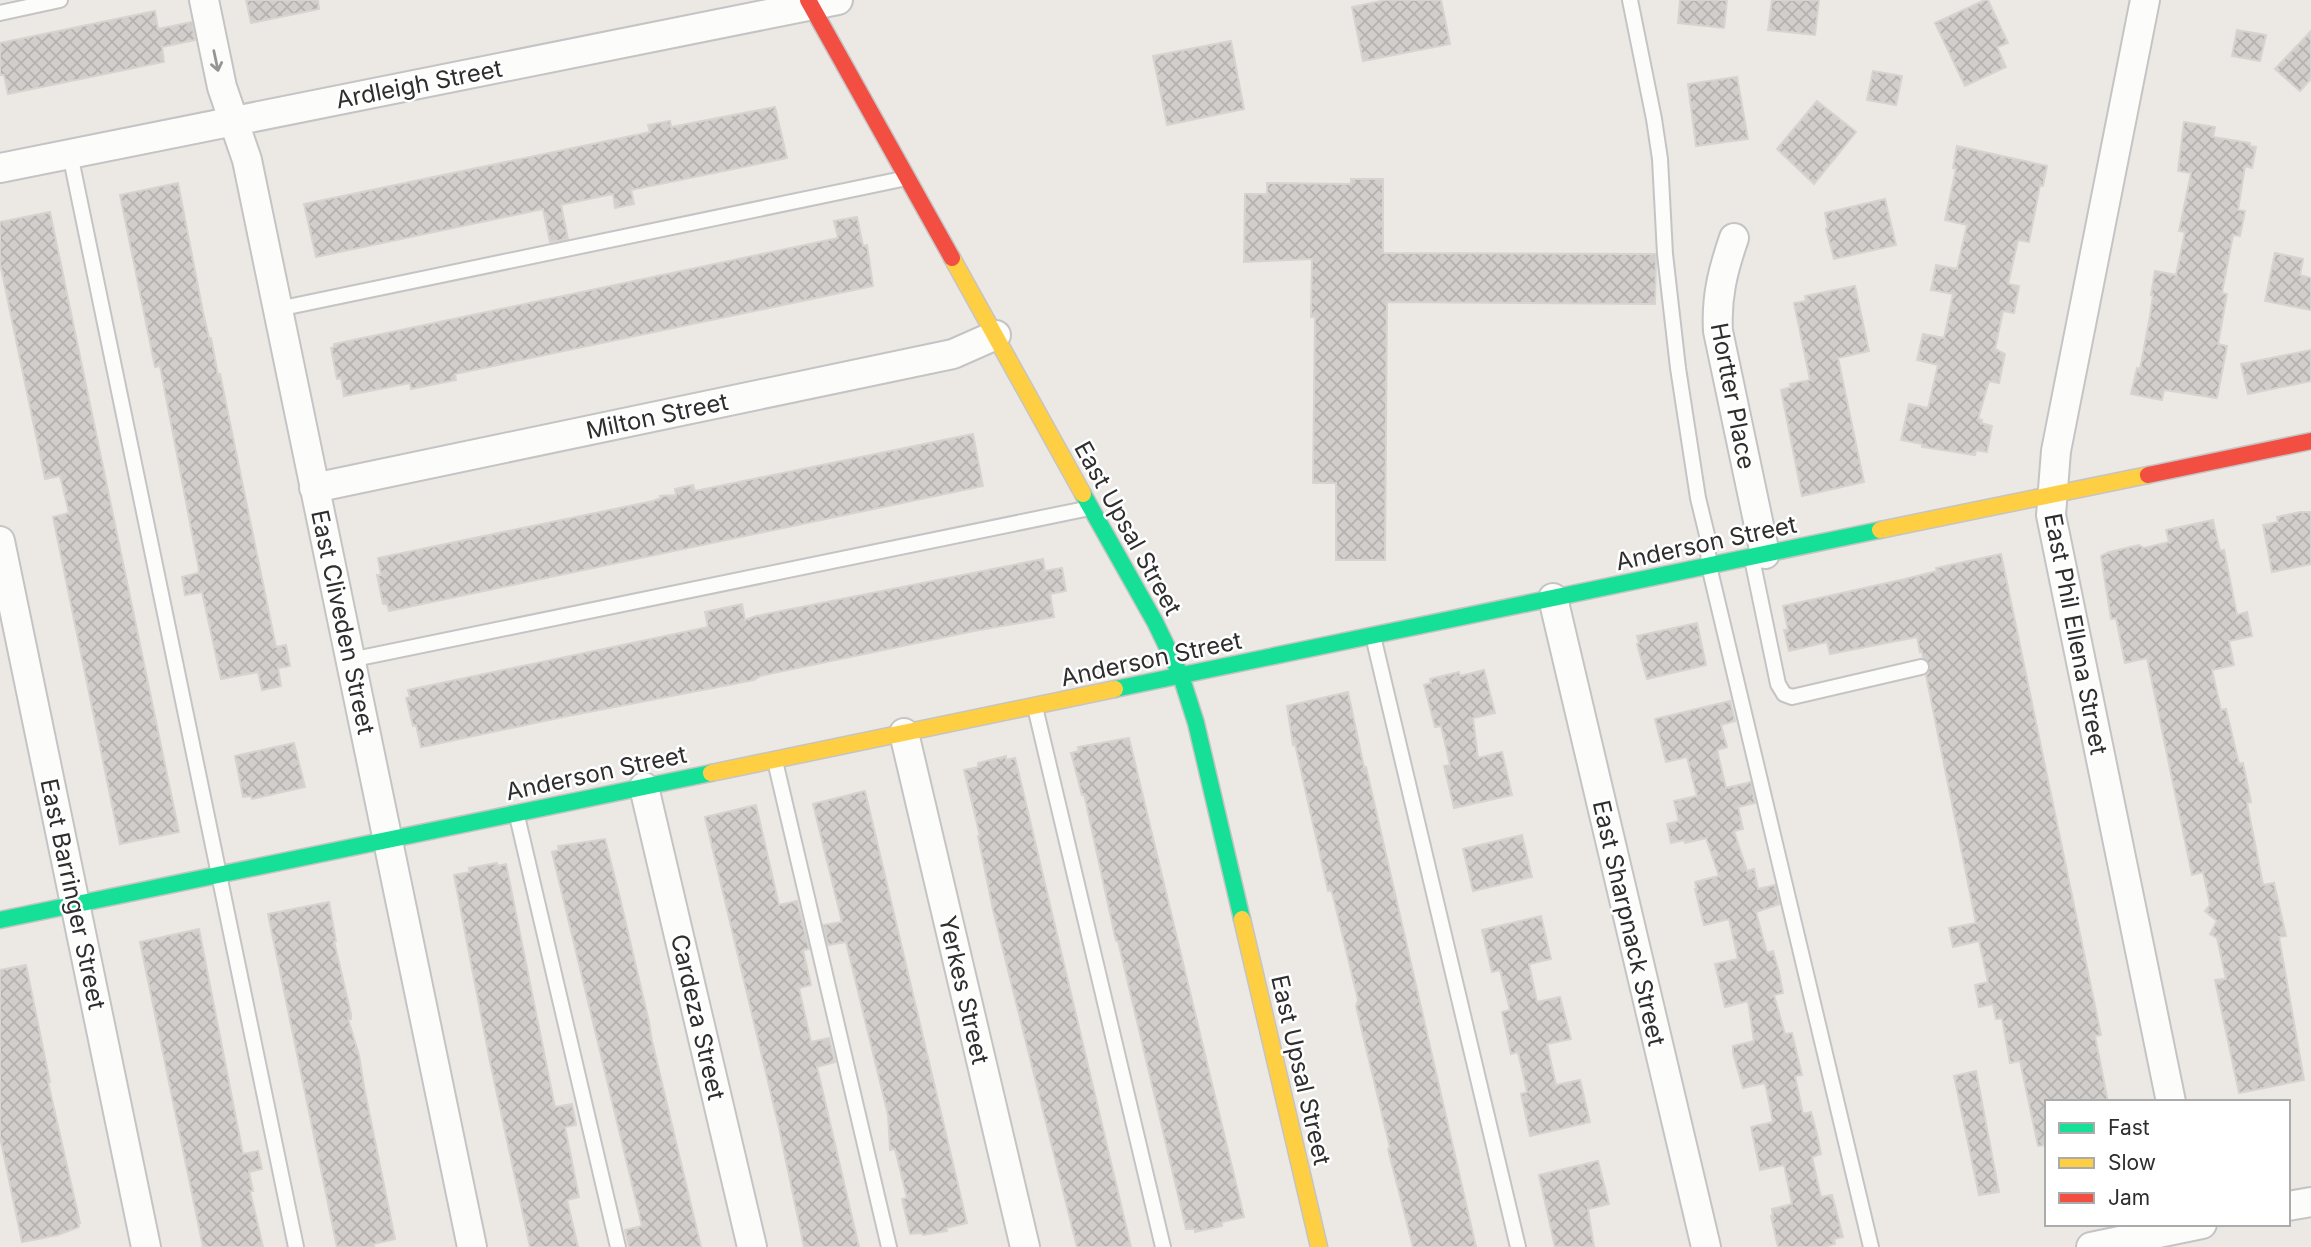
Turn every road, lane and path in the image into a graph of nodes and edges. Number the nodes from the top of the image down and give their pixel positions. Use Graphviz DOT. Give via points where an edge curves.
graph roads {
  1 [pos="204,0"];
  2 [pos="838,0"];
  3 [pos="1630,0"];
  4 [pos="2145,0"];
  5 [pos="52,1"];
  6 [pos="809,3"];
  7 [pos="0,13"];
  8 [pos="233,121"];
  9 [pos="70,154"];
  10 [pos="0,168"];
  11 [pos="907,178"];
  12 [pos="1734,238"];
  13 [pos="278,309"];
  14 [pos="996,335"];
  15 [pos="2311,441"];
  16 [pos="314,488"];
  17 [pos="2051,495"];
  18 [pos="1091,507"];
  19 [pos="0,541"];
  20 [pos="1758,556"];
  21 [pos="1709,566"];
  22 [pos="1553,598"];
  23 [pos="1373,636"];
  24 [pos="350,660"];
  25 [pos="1921,667"];
  26 [pos="1181,676"];
  27 [pos="1035,706"];
  28 [pos="904,733"];
  29 [pos="775,760"];
  30 [pos="644,787"];
  31 [pos="516,813"];
  32 [pos="388,840"];
  33 [pos="220,874"];
  34 [pos="75,904"];
  35 [pos="0,920"];
  36 [pos="2171,1100"];
  37 [pos="2311,1202"];
  38 [pos="2290,1206"];
  39 [pos="2200,1230"];
  40 [pos="146,1247"];
  41 [pos="296,1247"];
  42 [pos="472,1247"];
  43 [pos="618,1247"];
  44 [pos="752,1247"];
  45 [pos="888,1247"];
  46 [pos="1025,1247"];
  47 [pos="1163,1247"];
  48 [pos="1319,1247"];
  49 [pos="1518,1247"];
  50 [pos="1706,1247"];
  51 [pos="1871,1247"];
  52 [pos="2091,1247"];
  1 -- 8 [label="street, East Cliveden Street, one-way"];
  2 -- 6 [label="street, Ardleigh Street"];
  3 -- 21 [label="lane" via="1660,159 1678,368"];
  4 -- 17 [label="street, East Phil Ellena Street"];
  5 -- 7 [label="lane"];
  6 -- 8 [label="street, Ardleigh Street"];
  6 -- 11 [label="street, East Upsal Street"];
  8 -- 9 [label="street, Ardleigh Street"];
  8 -- 13 [label="street, East Cliveden Street" via="247,160"];
  9 -- 10 [label="street, Ardleigh Street"];
  9 -- 33 [label="lane"];
  11 -- 13 [label="lane"];
  11 -- 14 [label="street, East Upsal Street"];
  12 -- 20 [label="street, Hortter Place" via="1720,283 1718,331"];
  13 -- 16 [label="street, East Cliveden Street"];
  14 -- 16 [label="street, Milton Street" via="953,355"];
  14 -- 18 [label="street, East Upsal Street"];
  15 -- 17 [label="street, Anderson Street"];
  16 -- 24 [label="street, East Cliveden Street"];
  17 -- 20 [label="street, Anderson Street"];
  17 -- 36 [label="street, East Phil Ellena Street" via="2054,535"];
  18 -- 24 [label="lane"];
  18 -- 26 [label="street, East Upsal Street"];
  19 -- 34 [label="street, East Barringer Street"];
  20 -- 21 [label="street, Anderson Street"];
  20 -- 25 [label="lane" via="1778,684 1784,694 1792,697"];
  21 -- 22 [label="street, Anderson Street"];
  21 -- 51 [label="lane"];
  22 -- 23 [label="street, Anderson Street"];
  22 -- 50 [label="street, East Sharpnack Street"];
  23 -- 26 [label="street, Anderson Street"];
  23 -- 49 [label="lane"];
  24 -- 32 [label="street, East Cliveden Street"];
  26 -- 27 [label="street, Anderson Street"];
  26 -- 48 [label="street, East Upsal Street"];
  27 -- 28 [label="street, Anderson Street"];
  27 -- 47 [label="lane"];
  28 -- 29 [label="street, Anderson Street"];
  28 -- 46 [label="street, Yerkes Street"];
  29 -- 30 [label="street, Anderson Street"];
  29 -- 45 [label="lane"];
  30 -- 31 [label="street, Anderson Street"];
  30 -- 44 [label="street, Cardeza Street"];
  31 -- 32 [label="street, Anderson Street"];
  31 -- 43 [label="lane"];
  32 -- 33 [label="street, Anderson Street"];
  32 -- 42 [label="street, East Cliveden Street"];
  33 -- 34 [label="street, Anderson Street"];
  33 -- 41 [label="lane"];
  34 -- 35 [label="street, Anderson Street"];
  34 -- 40 [label="street, East Barringer Street"];
  37 -- 38 [label="street"];
  39 -- 52 [label="street"];
}
